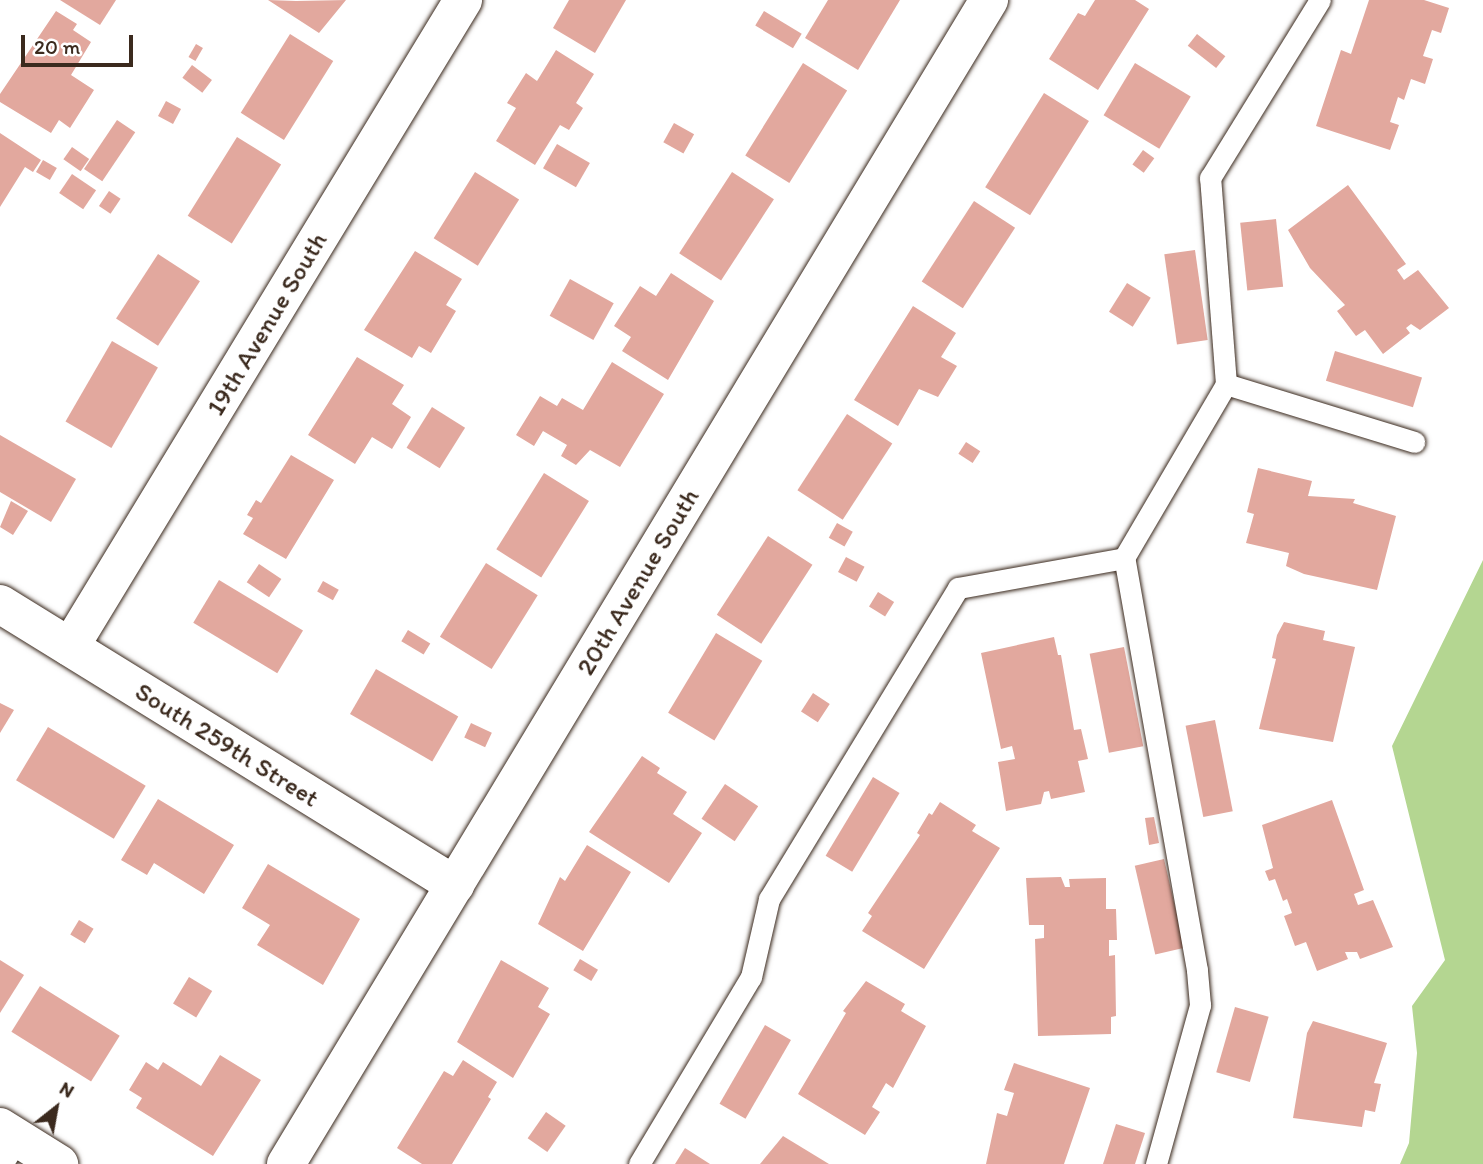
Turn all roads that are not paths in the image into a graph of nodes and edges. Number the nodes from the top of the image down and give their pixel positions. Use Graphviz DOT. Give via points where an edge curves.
graph roads {
  1 [pos="463,0"];
  2 [pos="989,0"];
  3 [pos="1320,0"];
  4 [pos="1226,384"];
  5 [pos="1414,442"];
  6 [pos="1124,558"];
  7 [pos="0,604"];
  8 [pos="70,648"];
  9 [pos="455,885"];
  10 [pos="7,1143"];
  11 [pos="59,1164"];
  12 [pos="286,1164"];
  13 [pos="639,1164"];
  14 [pos="1156,1164"];
  1 -- 8 [label="street, 19th Avenue South"];
  2 -- 9 [label="street, 20th Avenue South"];
  3 -- 4 [label="lane" via="1210,178"];
  4 -- 5 [label="lane"];
  4 -- 6 [label="lane"];
  6 -- 13 [label="lane" via="958,588 769,899 751,977"];
  6 -- 14 [label="lane" via="1200,1005"];
  7 -- 8 [label="street, South 259th Street"];
  8 -- 9 [label="street, South 259th Street"];
  9 -- 12 [label="street, 20th Avenue South"];
  10 -- 11 [label="street"];
}
